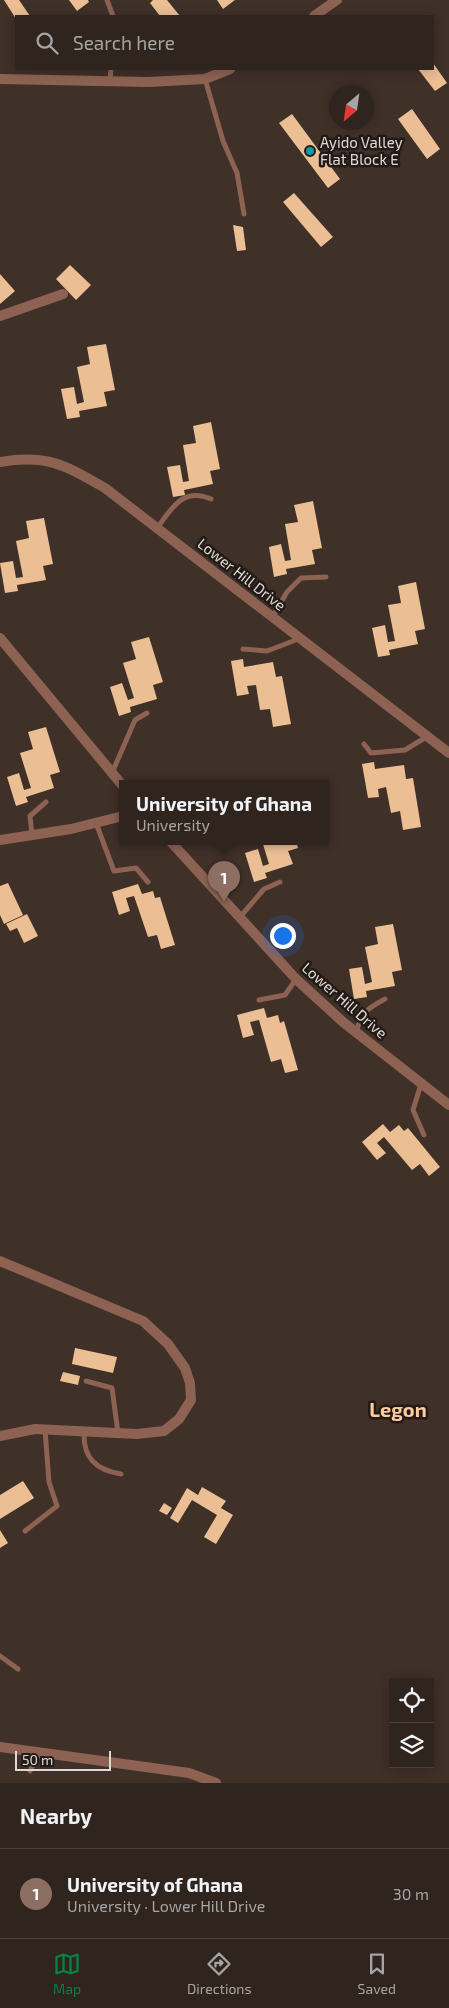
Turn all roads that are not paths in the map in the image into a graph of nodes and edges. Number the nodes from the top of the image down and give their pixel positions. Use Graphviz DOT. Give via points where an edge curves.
graph roads {
  1 [pos="108,0"];
  2 [pos="337,0"];
  3 [pos="113,15"];
  4 [pos="315,15"];
  5 [pos="111,70"];
  6 [pos="228,70"];
  7 [pos="0,79"];
  8 [pos="205,79"];
  9 [pos="110,80"];
  10 [pos="244,214"];
  11 [pos="63,294"];
  12 [pos="0,316"];
  13 [pos="0,462"];
  14 [pos="212,499"];
  15 [pos="158,528"];
  16 [pos="326,577"];
  17 [pos="273,616"];
  18 [pos="0,638"];
  19 [pos="301,638"];
  20 [pos="243,649"];
  21 [pos="147,713"];
  22 [pos="428,736"];
  23 [pos="364,744"];
  24 [pos="449,753"];
  25 [pos="112,773"];
  26 [pos="119,781"];
  27 [pos="46,802"];
  28 [pos="119,817"];
  29 [pos="96,823"];
  30 [pos="32,836"];
  31 [pos="0,840"];
  32 [pos="174,845"];
  33 [pos="148,882"];
  34 [pos="280,882"];
  35 [pos="240,917"];
  36 [pos="296,978"];
  37 [pos="259,1000"];
  38 [pos="385,1000"];
  39 [pos="356,1032"];
  40 [pos="421,1083"];
  41 [pos="449,1105"];
  42 [pos="424,1135"];
  43 [pos="0,1261"];
  44 [pos="86,1381"];
  45 [pos="44,1430"];
  46 [pos="84,1432"];
  47 [pos="118,1434"];
  48 [pos="0,1436"];
  49 [pos="121,1474"];
  50 [pos="24,1531"];
  51 [pos="0,1656"];
  52 [pos="18,1669"];
  53 [pos="0,1747"];
  54 [pos="40,1751"];
  55 [pos="30,1772"];
  56 [pos="216,1783"];
  1 -- 3 [label="lane"];
  2 -- 4 [label="street"];
  5 -- 9 [label="lane"];
  6 -- 8 [label="street"];
  7 -- 9 [label="street"];
  8 -- 9 [label="street"];
  8 -- 10 [label="lane" via="223,141 237,173"];
  11 -- 12 [label="street"];
  13 -- 15 [label="street, Lower Hill Drive" via="41,459 60,463 105,488"];
  14 -- 15 [label="lane" via="196,494 179,500"];
  15 -- 17 [label="street, Lower Hill Drive"];
  16 -- 17 [label="lane" via="302,578 287,592"];
  17 -- 19 [label="street, Lower Hill Drive"];
  18 -- 25 [label="street"];
  19 -- 20 [label="lane" via="267,651"];
  19 -- 22 [label="street, Lower Hill Drive"];
  21 -- 25 [label="lane" via="135,720"];
  22 -- 23 [label="lane" via="406,750 371,753"];
  22 -- 24 [label="street, Lower Hill Drive"];
  25 -- 26 [label="street"];
  27 -- 30 [label="lane" via="30,816"];
  28 -- 29 [label="street"];
  29 -- 30 [label="street"];
  29 -- 33 [label="lane" via="114,871 136,868"];
  30 -- 31 [label="street"];
  32 -- 35 [label="street, Lower Hill Drive"];
  34 -- 35 [label="lane" via="264,889"];
  35 -- 36 [label="street, Lower Hill Drive"];
  36 -- 37 [label="lane" via="284,994"];
  36 -- 39 [label="street, Lower Hill Drive"];
  38 -- 39 [label="lane" via="370,1007 360,1017"];
  39 -- 40 [label="street, Lower Hill Drive"];
  40 -- 41 [label="street, Lower Hill Drive"];
  40 -- 42 [label="lane" via="413,1110"];
  43 -- 47 [label="street" via="142,1321 168,1344 185,1368 191,1400 179,1419 164,1430"];
  44 -- 47 [label="lane" via="112,1388"];
  45 -- 46 [label="street"];
  45 -- 48 [label="street"];
  45 -- 50 [label="lane" via="49,1482 57,1506"];
  46 -- 47 [label="street"];
  46 -- 49 [label="lane" via="84,1447 98,1466"];
  51 -- 52 [label="lane"];
  53 -- 54 [label="street"];
  54 -- 55 [label="lane"];
  54 -- 56 [label="street" via="189,1773"];
}
